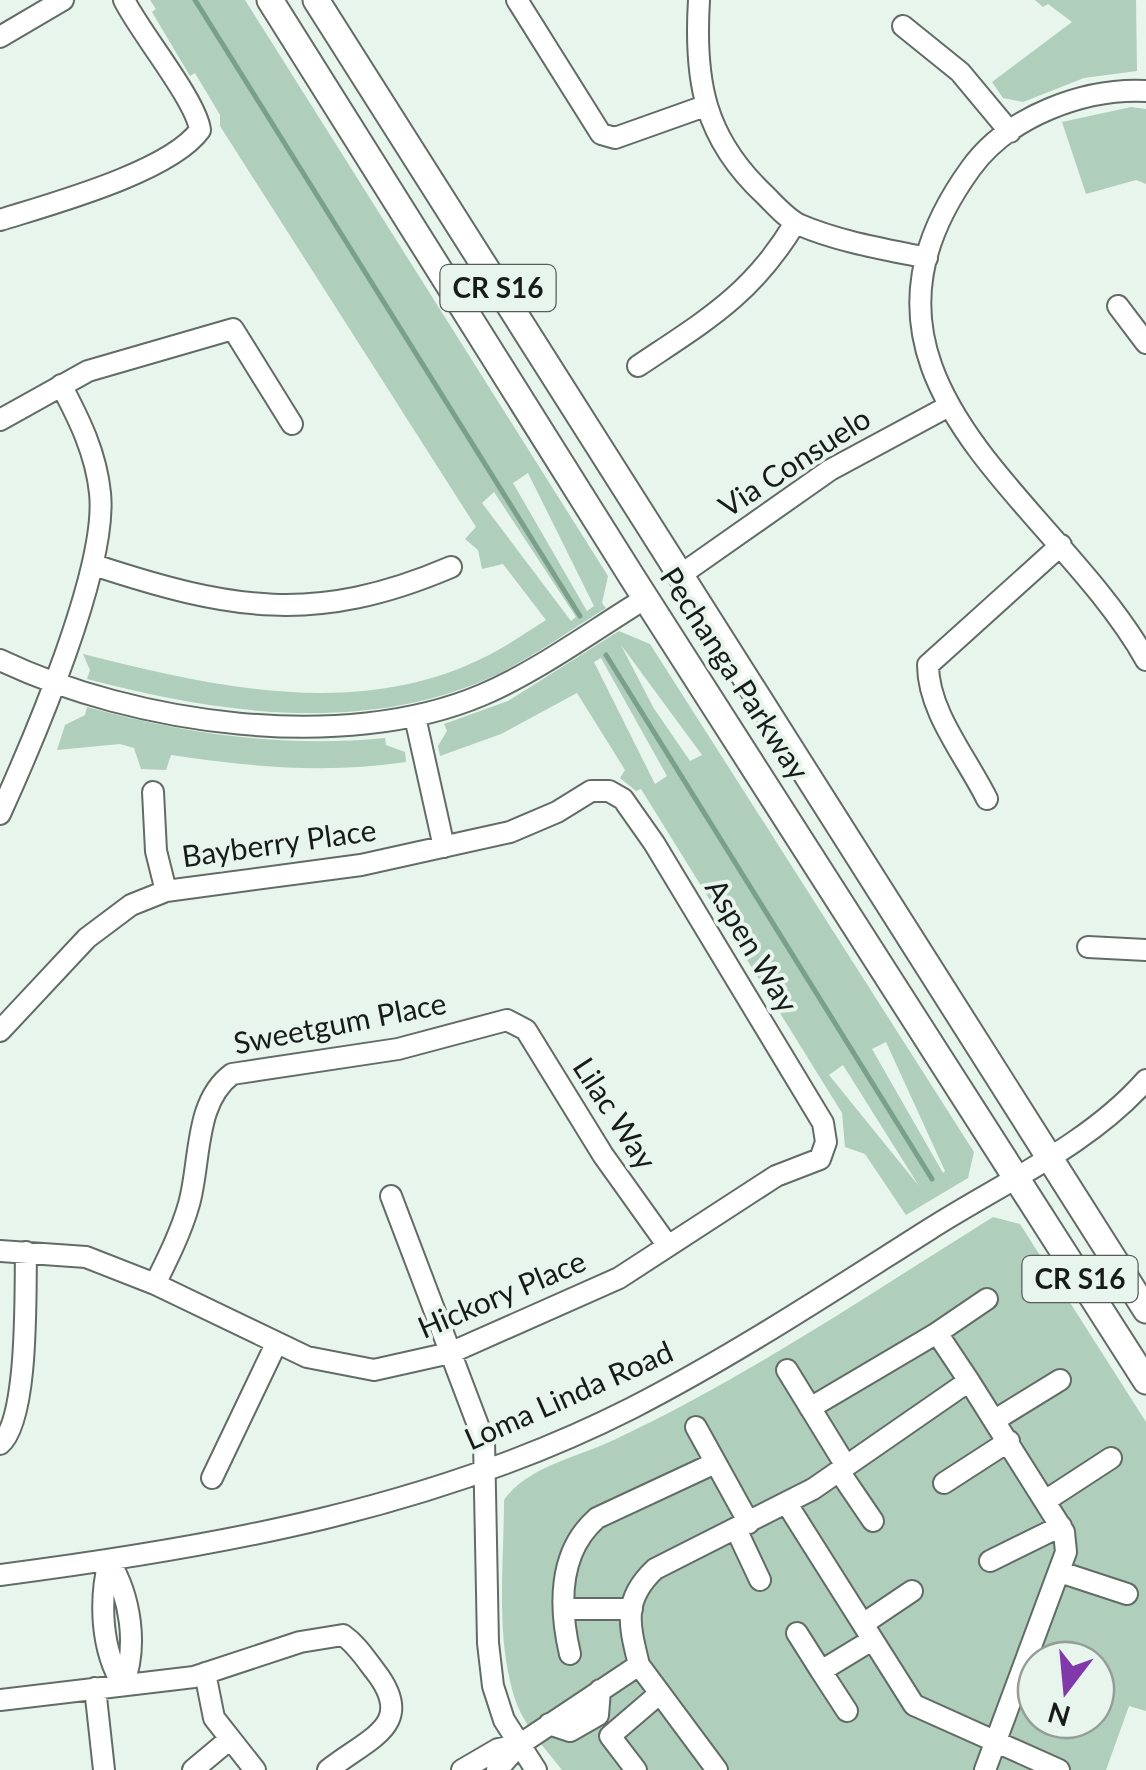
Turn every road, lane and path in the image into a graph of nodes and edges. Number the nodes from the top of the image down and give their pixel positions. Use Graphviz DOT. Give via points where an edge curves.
graph roads {
  1 [pos="64,0"];
  2 [pos="124,0"];
  3 [pos="270,0"];
  4 [pos="316,0"];
  5 [pos="518,0"];
  6 [pos="698,0"];
  7 [pos="903,26"];
  8 [pos="0,37"];
  9 [pos="1146,92"];
  10 [pos="705,106"];
  11 [pos="1010,132"];
  12 [pos="0,220"];
  13 [pos="795,224"];
  14 [pos="926,258"];
  15 [pos="1118,306"];
  16 [pos="1146,343"];
  17 [pos="638,366"];
  18 [pos="60,385"];
  19 [pos="946,407"];
  20 [pos="0,420"];
  21 [pos="292,424"];
  22 [pos="1060,545"];
  23 [pos="94,566"];
  24 [pos="451,567"];
  25 [pos="679,576"];
  26 [pos="646,598"];
  27 [pos="0,660"];
  28 [pos="1146,660"];
  29 [pos="52,681"];
  30 [pos="415,717"];
  31 [pos="609,790"];
  32 [pos="152,792"];
  33 [pos="987,799"];
  34 [pos="0,814"];
  35 [pos="444,846"];
  36 [pos="166,891"];
  37 [pos="1088,947"];
  38 [pos="1146,950"];
  39 [pos="506,1020"];
  40 [pos="0,1031"];
  41 [pos="1146,1080"];
  42 [pos="826,1142"];
  43 [pos="1049,1156"];
  44 [pos="1014,1177"];
  45 [pos="391,1196"];
  46 [pos="668,1246"];
  47 [pos="0,1251"];
  48 [pos="26,1252"];
  49 [pos="155,1284"];
  50 [pos="987,1299"];
  51 [pos="1146,1310"];
  52 [pos="937,1332"];
  53 [pos="276,1344"];
  54 [pos="450,1353"];
  55 [pos="787,1370"];
  56 [pos="1060,1380"];
  57 [pos="969,1381"];
  58 [pos="1146,1381"];
  59 [pos="810,1408"];
  60 [pos="994,1420"];
  61 [pos="696,1428"];
  62 [pos="1009,1442"];
  63 [pos="0,1444"];
  64 [pos="1111,1458"];
  65 [pos="715,1463"];
  66 [pos="486,1469"];
  67 [pos="843,1469"];
  68 [pos="212,1478"];
  69 [pos="944,1482"];
  70 [pos="1046,1501"];
  71 [pos="787,1504"];
  72 [pos="873,1521"];
  73 [pos="742,1526"];
  74 [pos="1061,1526"];
  75 [pos="109,1561"];
  76 [pos="990,1561"];
  77 [pos="1060,1572"];
  78 [pos="0,1575"];
  79 [pos="760,1580"];
  80 [pos="912,1591"];
  81 [pos="1127,1594"];
  82 [pos="566,1609"];
  83 [pos="632,1610"];
  84 [pos="868,1632"];
  85 [pos="797,1633"];
  86 [pos="1038,1640"];
  87 [pos="570,1654"];
  88 [pos="639,1665"];
  89 [pos="821,1671"];
  90 [pos="205,1673"];
  91 [pos="124,1685"];
  92 [pos="95,1688"];
  93 [pos="660,1694"];
  94 [pos="1016,1696"];
  95 [pos="0,1700"];
  96 [pos="847,1711"];
  97 [pos="230,1739"];
  98 [pos="519,1744"];
  99 [pos="995,1744"];
  100 [pos="104,1770"];
  101 [pos="193,1770"];
  102 [pos="254,1770"];
  103 [pos="328,1770"];
  104 [pos="462,1770"];
  105 [pos="497,1770"];
  106 [pos="536,1770"];
  107 [pos="636,1770"];
  108 [pos="717,1770"];
  109 [pos="985,1770"];
  110 [pos="1059,1770"];
  1 -- 8 [label="street"];
  2 -- 12 [label="street" via="198,111 200,130 188,147 106,186"];
  3 -- 26 [label="main road, Pechanga Parkway / CR S16"];
  4 -- 25 [label="main road, Pechanga Parkway / CR S16"];
  5 -- 10 [label="street" via="601,134 614,138"];
  6 -- 10 [label="street" via="695,53"];
  7 -- 11 [label="street" via="960,72"];
  9 -- 11 [label="street" via="1084,98 1044,110"];
  10 -- 13 [label="street" via="733,166"];
  11 -- 14 [label="street" via="978,158 957,188"];
  13 -- 14 [label="street"];
  13 -- 17 [label="street" via="760,276"];
  14 -- 19 [label="street" via="924,338"];
  15 -- 16 [label="street"];
  18 -- 20 [label="street"];
  18 -- 21 [label="street" via="232,329"];
  18 -- 23 [label="street" via="84,429 97,477"];
  19 -- 22 [label="street"];
  19 -- 25 [label="street, Via Consuelo" via="830,470"];
  22 -- 28 [label="street" via="1108,598"];
  22 -- 33 [label="street" via="928,665 938,710"];
  23 -- 24 [label="street" via="206,595 310,607 373,597"];
  23 -- 29 [label="street"];
  25 -- 26 [label="main road"];
  25 -- 43 [label="main road, Pechanga Parkway / CR S16"];
  26 -- 30 [label="street" via="526,674"];
  26 -- 44 [label="main road, Pechanga Parkway / CR S16"];
  27 -- 29 [label="street"];
  29 -- 30 [label="street" via="180,713 296,727 346,728"];
  29 -- 34 [label="street"];
  30 -- 35 [label="street"];
  31 -- 35 [label="street, Bayberry Place" via="591,791 510,832"];
  31 -- 42 [label="street, Aspen Way" via="624,799 654,843 823,1123"];
  32 -- 36 [label="street"];
  35 -- 36 [label="street, Bayberry Place" via="316,873"];
  36 -- 40 [label="street, Bayberry Place" via="131,905 87,938"];
  37 -- 38 [label="street"];
  39 -- 46 [label="street, Lilac Way" via="526,1030"];
  39 -- 49 [label="street, Sweetgum Place" via="398,1049 232,1074 214,1087 190,1199"];
  41 -- 43 [label="street, Loma Linda Road" via="1104,1120"];
  42 -- 46 [label="street, Hickory Place" via="820,1159 776,1176"];
  43 -- 44 [label="street, Loma Linda Road"];
  43 -- 51 [label="main road, Pechanga Parkway / CR S16"];
  44 -- 58 [label="main road, Pechanga Parkway / CR S16"];
  44 -- 66 [label="street, Loma Linda Road" via="668,1388"];
  45 -- 54 [label="street"];
  46 -- 54 [label="street, Hickory Place" via="618,1278"];
  47 -- 48 [label="street, Hickory Place"];
  48 -- 49 [label="street, Hickory Place" via="86,1257"];
  48 -- 63 [label="street" via="22,1365 12,1427"];
  49 -- 53 [label="street, Hickory Place"];
  50 -- 52 [label="street"];
  52 -- 57 [label="street"];
  52 -- 59 [label="street"];
  53 -- 54 [label="street, Hickory Place" via="338,1367 374,1370"];
  53 -- 68 [label="street"];
  54 -- 66 [label="street" via="484,1442"];
  55 -- 59 [label="street"];
  56 -- 60 [label="street"];
  57 -- 60 [label="street"];
  57 -- 67 [label="street"];
  59 -- 67 [label="street"];
  60 -- 62 [label="street"];
  61 -- 65 [label="street"];
  62 -- 69 [label="street"];
  62 -- 70 [label="street"];
  64 -- 70 [label="street"];
  65 -- 73 [label="street"];
  65 -- 82 [label="street" via="583,1530 565,1564"];
  66 -- 75 [label="street, Loma Linda Road" via="262,1536"];
  66 -- 98 [label="street" via="493,1686"];
  67 -- 71 [label="street"];
  67 -- 72 [label="street"];
  70 -- 74 [label="street"];
  71 -- 73 [label="street"];
  71 -- 84 [label="street"];
  73 -- 79 [label="street"];
  73 -- 83 [label="street" via="655,1570 635,1588"];
  74 -- 76 [label="street"];
  74 -- 77 [label="street" via="1066,1552"];
  75 -- 78 [label="street, Loma Linda Road"];
  75 -- 91 [label="street" via="102,1587 104,1638"];
  77 -- 81 [label="street"];
  77 -- 86 [label="street"];
  80 -- 84 [label="street"];
  82 -- 83 [label="street"];
  82 -- 87 [label="street"];
  83 -- 88 [label="street"];
  84 -- 89 [label="street"];
  84 -- 99 [label="street" via="914,1705"];
  85 -- 89 [label="street"];
  88 -- 93 [label="street"];
  88 -- 98 [label="street" via="600,1690 598,1715 570,1731 550,1724"];
  89 -- 96 [label="street"];
  90 -- 91 [label="street"];
  90 -- 97 [label="street" via="214,1718"];
  90 -- 103 [label="street" via="300,1642 343,1636 392,1693 394,1709 389,1722"];
  91 -- 92 [label="street"];
  92 -- 95 [label="street"];
  92 -- 100 [label="street"];
  93 -- 107 [label="street" via="610,1736"];
  93 -- 108 [label="street"];
  94 -- 99 [label="street"];
  97 -- 101 [label="street"];
  97 -- 102 [label="street"];
  98 -- 104 [label="street"];
  98 -- 105 [label="street"];
  98 -- 106 [label="street"];
  99 -- 109 [label="street"];
  99 -- 110 [label="street"];
}
